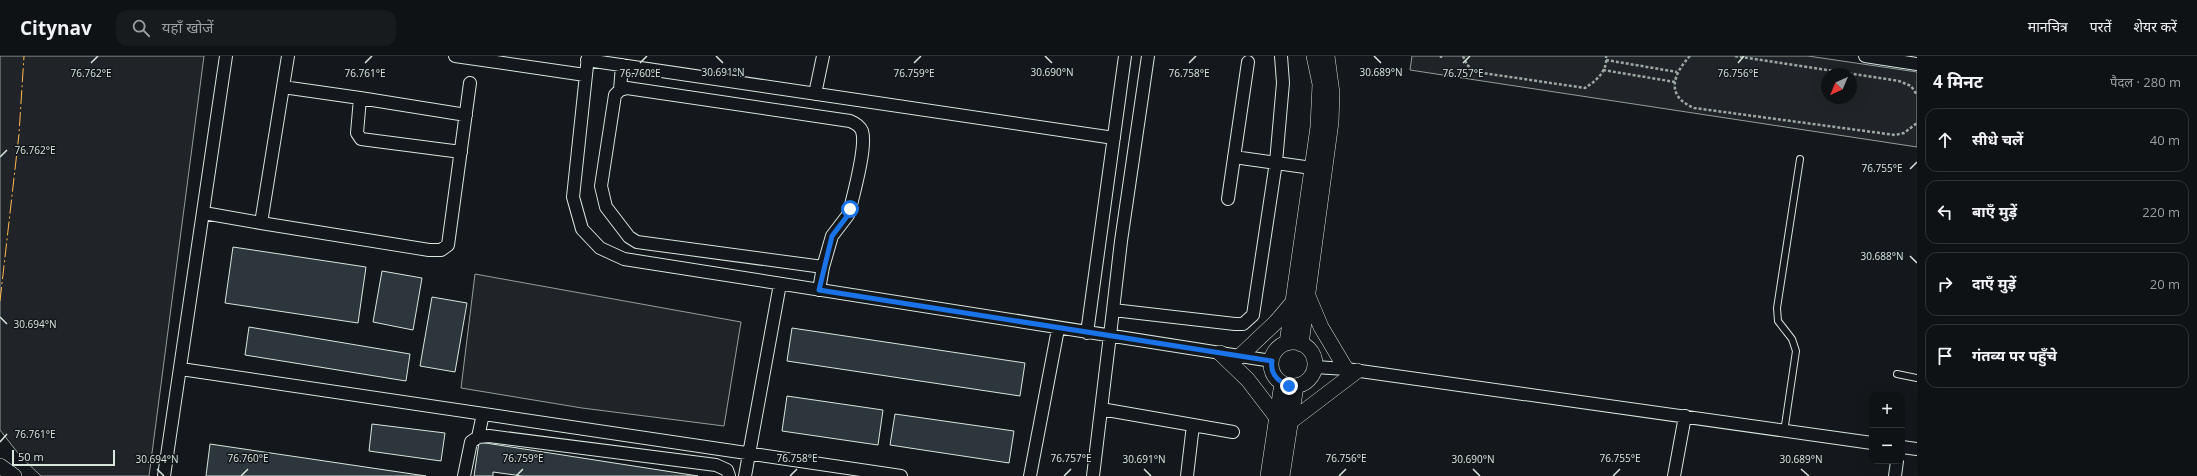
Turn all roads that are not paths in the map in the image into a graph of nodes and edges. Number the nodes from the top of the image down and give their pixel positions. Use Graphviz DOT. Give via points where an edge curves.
graph roads {
  1 [pos="226,56"];
  2 [pos="288,56"];
  3 [pos="455,56"];
  4 [pos="822,56"];
  5 [pos="1125,56"];
  6 [pos="1148,56"];
  7 [pos="1281,56"];
  8 [pos="1314,56"];
  9 [pos="1327,56"];
  10 [pos="1864,56"];
  11 [pos="588,58"];
  12 [pos="512,60"];
  13 [pos="1248,62"];
  14 [pos="1917,64"];
  15 [pos="622,65"];
  16 [pos="585,75"];
  17 [pos="470,83"];
  18 [pos="283,87"];
  19 [pos="620,90"];
  20 [pos="815,94"];
  21 [pos="360,98"];
  22 [pos="466,115"];
  23 [pos="1114,138"];
  24 [pos="461,152"];
  25 [pos="1234,157"];
  26 [pos="1800,159"];
  27 [pos="1276,162"];
  28 [pos="1312,168"];
  29 [pos="1228,198"];
  30 [pos="204,213"];
  31 [pos="261,223"];
  32 [pos="823,267"];
  33 [pos="780,284"];
  34 [pos="819,290"];
  35 [pos="1308,296"];
  36 [pos="1293,302"];
  37 [pos="1113,310"];
  38 [pos="1058,329"];
  39 [pos="1087,333"];
  40 [pos="1111,336"];
  41 [pos="1294,344"];
  42 [pos="1220,353"];
  43 [pos="1240,356"];
  44 [pos="1272,361"];
  45 [pos="1315,367"];
  46 [pos="181,370"];
  47 [pos="1351,370"];
  48 [pos="1897,374"];
  49 [pos="1917,378"];
  50 [pos="1289,385"];
  51 [pos="1101,409"];
  52 [pos="483,414"];
  53 [pos="1684,416"];
  54 [pos="1284,420"];
  55 [pos="1193,425"];
  56 [pos="1233,432"];
  57 [pos="1784,432"];
  58 [pos="478,437"];
  59 [pos="1869,443"];
  60 [pos="1905,447"];
  61 [pos="719,448"];
  62 [pos="1917,449"];
  63 [pos="749,453"];
  64 [pos="1897,464"];
  65 [pos="716,465"];
  66 [pos="0,466"];
  67 [pos="14,476"];
  68 [pos="164,476"];
  69 [pos="464,476"];
  70 [pos="729,476"];
  71 [pos="745,476"];
  72 [pos="901,476"];
  73 [pos="1030,476"];
  74 [pos="1093,476"];
  75 [pos="1187,476"];
  76 [pos="1268,476"];
  77 [pos="1282,476"];
  78 [pos="1674,476"];
  79 [pos="1895,476"];
  1 -- 30 [label="street"];
  2 -- 18 [label="street"];
  3 -- 12 [label="street"];
  4 -- 20 [label="street"];
  5 -- 23 [label="street"];
  6 -- 37 [label="street"];
  7 -- 27 [label="street" via="1283,83"];
  8 -- 28 [label="street" via="1320,84 1318,128"];
  9 -- 35 [label="street" via="1332,93 1331,122"];
  10 -- 14 [label="street"];
  11 -- 15 [label="street"];
  11 -- 16 [label="street"];
  12 -- 16 [label="street"];
  13 -- 25 [label="street"];
  15 -- 19 [label="street"];
  15 -- 20 [label="street"];
  16 -- 33 [label="street" via="573,197 582,228 600,248 624,259"];
  17 -- 22 [label="street"];
  18 -- 21 [label="street"];
  18 -- 31 [label="street"];
  19 -- 32 [label="street" via="615,95 613,104 602,186 606,207 629,237 637,242"];
  19 -- 32 [label="street" via="635,89 857,124 862,130 863,137 860,165 850,209 832,236"];
  20 -- 23 [label="street"];
  21 -- 22 [label="street"];
  21 -- 24 [label="street" via="358,133 361,139"];
  22 -- 24 [label="street"];
  23 -- 39 [label="street"];
  24 -- 31 [label="street" via="451,234 448,246 441,250"];
  25 -- 27 [label="street"];
  25 -- 29 [label="street"];
  26 -- 57 [label="lane" via="1777,308 1778,321 1792,339 1796,351"];
  27 -- 28 [label="street"];
  27 -- 37 [label="street" via="1253,315 1250,319 1243,324 1235,324"];
  28 -- 36 [label="street"];
  30 -- 31 [label="street"];
  30 -- 46 [label="street"];
  32 -- 34 [label="street"];
  33 -- 34 [label="street"];
  33 -- 63 [label="street"];
  34 -- 38 [label="street"];
  35 -- 41 [label="street"];
  35 -- 47 [label="street" via="1322,327"];
  36 -- 41 [label="street"];
  36 -- 43 [label="street"];
  37 -- 40 [label="street"];
  38 -- 39 [label="street"];
  38 -- 73 [label="street"];
  39 -- 40 [label="street"];
  40 -- 42 [label="street"];
  40 -- 51 [label="street"];
  41 -- 44 [label="street" via="1275,351"];
  41 -- 45 [label="street" via="1312,353"];
  42 -- 43 [label="street"];
  42 -- 54 [label="street"];
  43 -- 44 [label="street"];
  44 -- 50 [label="street" via="1273,372"];
  45 -- 47 [label="street"];
  45 -- 50 [label="street" via="1309,380"];
  46 -- 52 [label="street"];
  46 -- 68 [label="street"];
  47 -- 53 [label="street"];
  47 -- 54 [label="street"];
  48 -- 49 [label="lane"];
  50 -- 54 [label="street"];
  51 -- 55 [label="street"];
  51 -- 74 [label="street"];
  52 -- 58 [label="street"];
  52 -- 61 [label="street"];
  53 -- 57 [label="street"];
  53 -- 78 [label="street"];
  54 -- 76 [label="street"];
  54 -- 77 [label="street"];
  55 -- 56 [label="street"];
  55 -- 75 [label="street"];
  57 -- 59 [label="street"];
  58 -- 65 [label="street" via="489,436"];
  58 -- 69 [label="street" via="471,442"];
  60 -- 62 [label="street"];
  61 -- 63 [label="street"];
  61 -- 65 [label="street"];
  63 -- 71 [label="street"];
  63 -- 72 [label="street"];
  64 -- 79 [label="street"];
  65 -- 70 [label="street" via="727,470"];
  66 -- 67 [label="street"];
}
